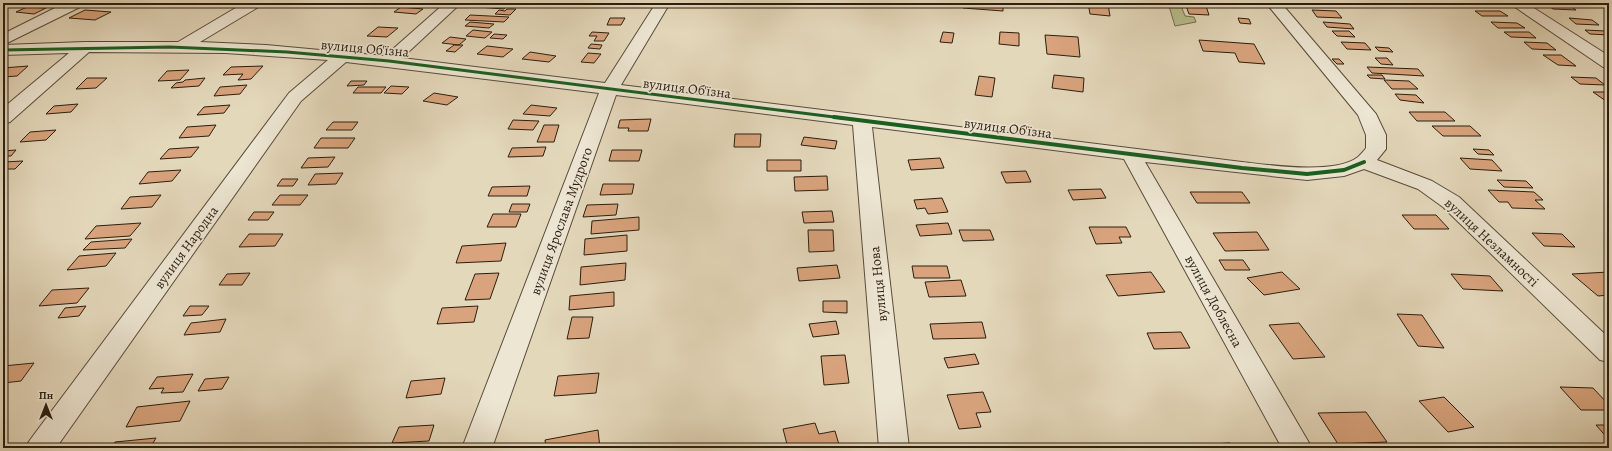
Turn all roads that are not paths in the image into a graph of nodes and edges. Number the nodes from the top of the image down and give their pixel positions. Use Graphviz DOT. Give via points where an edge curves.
graph roads {
  1 [pos="77,3"];
  2 [pos="254,3"];
  3 [pos="454,3"];
  4 [pos="663,3"];
  5 [pos="1273,3"];
  6 [pos="1516,3"];
  7 [pos="3,40"];
  8 [pos="183,46"];
  9 [pos="85,47"];
  10 [pos="3,50"];
  11 [pos="342,57"];
  12 [pos="389,61"];
  13 [pos="1609,64"];
  14 [pos="609,90"];
  15 [pos="3,118"];
  16 [pos="862,120"];
  17 [pos="1131,154"];
  18 [pos="1364,162"];
  19 [pos="1609,353"];
  20 [pos="40,448"];
  21 [pos="478,448"];
  22 [pos="894,448"];
  23 [pos="1297,448"];
  1 -- 7 [label="street"];
  2 -- 8 [label="street"];
  3 -- 12 [label="street"];
  4 -- 14 [label="street, вулиця Ярослава Мудрого"];
  5 -- 18 [label="street" via="1366,114 1376,135 1376,149"];
  6 -- 13 [label="street"];
  8 -- 9 [label="street, вулиця Об'їзна"];
  8 -- 11 [label="street, вулиця Об'їзна"];
  9 -- 10 [label="street, вулиця Об'їзна"];
  9 -- 15 [label="street"];
  11 -- 12 [label="street, вулиця Об'їзна"];
  11 -- 20 [label="street, вулиця Народна" via="295,97"];
  12 -- 14 [label="street, вулиця Об'їзна"];
  14 -- 16 [label="street, вулиця Об'їзна"];
  14 -- 21 [label="street, вулиця Ярослава Мудрого"];
  16 -- 17 [label="street, вулиця Об'їзна"];
  16 -- 22 [label="street, вулиця Нова"];
  17 -- 18 [label="street, вулиця Об'їзна" via="1307,174 1344,170"];
  17 -- 23 [label="street, вулиця Доблесна"];
  18 -- 19 [label="street, вулиця Незламності" via="1424,185 1451,202"];
}
